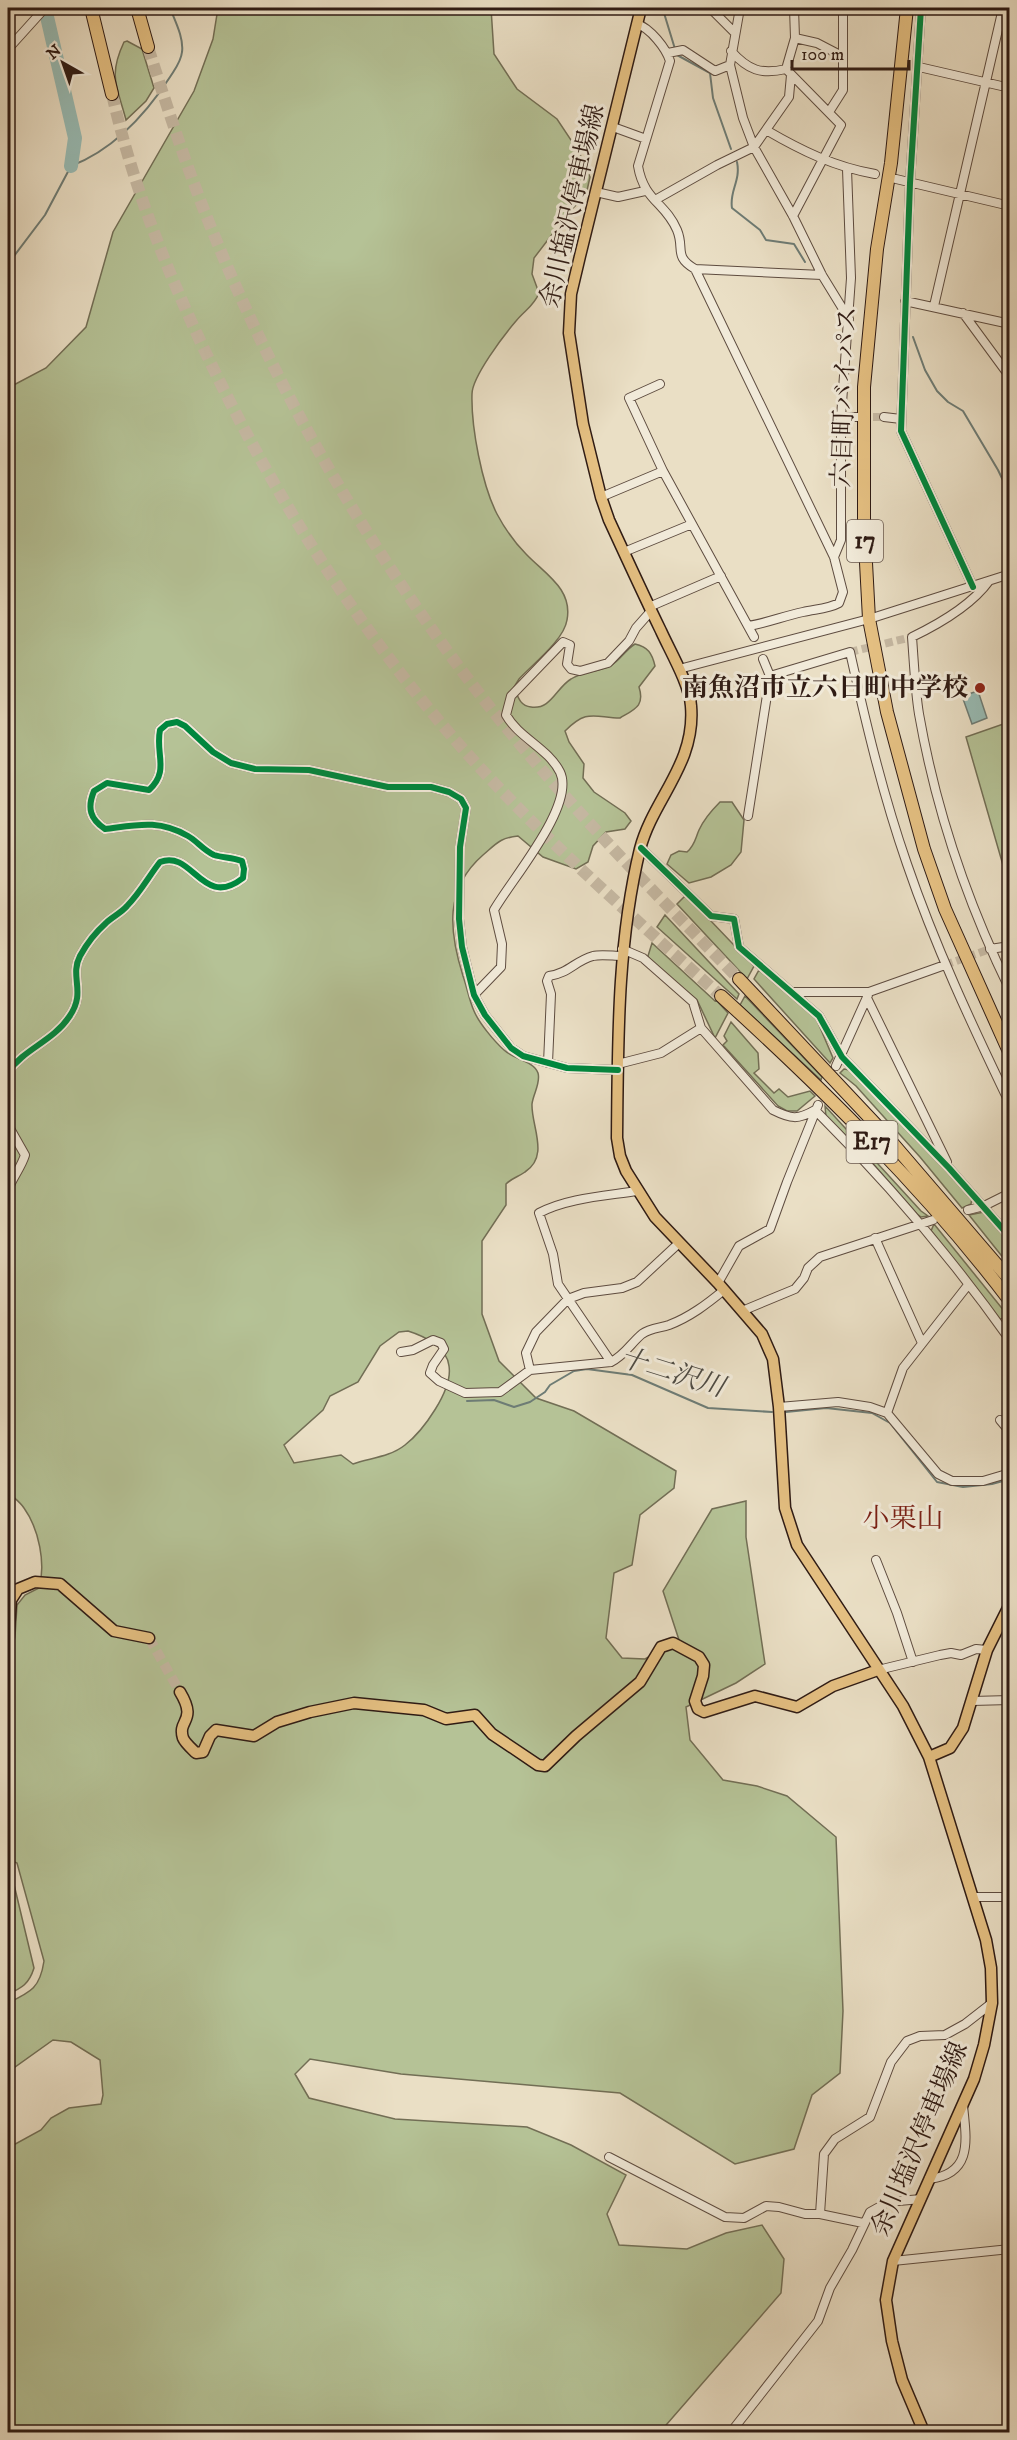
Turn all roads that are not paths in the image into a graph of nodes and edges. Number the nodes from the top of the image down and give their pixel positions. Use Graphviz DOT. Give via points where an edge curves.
graph roads {
  1 [pos="45,8"];
  2 [pos="91,8"];
  3 [pos="137,8"];
  4 [pos="710,8"];
  5 [pos="740,8"];
  6 [pos="794,8"];
  7 [pos="843,8"];
  8 [pos="907,8"];
  9 [pos="921,8"];
  10 [pos="1003,8"];
  11 [pos="637,14"];
  12 [pos="734,32"];
  13 [pos="795,38"];
  14 [pos="148,47"];
  15 [pos="8,49"];
  16 [pos="731,51"];
  17 [pos="668,53"];
  18 [pos="842,56"];
  19 [pos="729,65"];
  20 [pos="919,67"];
  21 [pos="788,72"];
  22 [pos="985,83"];
  23 [pos="1010,88"];
  24 [pos="112,94"];
  25 [pos="829,112"];
  26 [pos="613,127"];
  27 [pos="766,130"];
  28 [pos="646,138"];
  29 [pos="754,147"];
  30 [pos="824,161"];
  31 [pos="847,169"];
  32 [pos="875,174"];
  33 [pos="896,179"];
  34 [pos="910,183"];
  35 [pos="645,191"];
  36 [pos="596,192"];
  37 [pos="960,194"];
  38 [pos="655,200"];
  39 [pos="1010,206"];
  40 [pos="793,216"];
  41 [pos="695,269"];
  42 [pos="822,275"];
  43 [pos="905,301"];
  44 [pos="934,306"];
  45 [pos="963,313"];
  46 [pos="849,319"];
  47 [pos="1010,324"];
  48 [pos="1010,377"];
  49 [pos="660,384"];
  50 [pos="841,417"];
  51 [pos="859,417"];
  52 [pos="884,417"];
  53 [pos="900,419"];
  54 [pos="663,471"];
  55 [pos="601,497"];
  56 [pos="692,524"];
  57 [pos="624,552"];
  58 [pos="834,557"];
  59 [pos="1010,574"];
  60 [pos="721,576"];
  61 [pos="989,581"];
  62 [pos="973,586"];
  63 [pos="650,609"];
  64 [pos="869,619"];
  65 [pos="748,626"];
  66 [pos="754,637"];
  67 [pos="763,659"];
  68 [pos="679,669"];
  69 [pos="770,676"];
  70 [pos="748,816"];
  71 [pos="641,848"];
  72 [pos="1010,946"];
  73 [pos="990,949"];
  74 [pos="622,952"];
  75 [pos="945,965"];
  76 [pos="739,980"];
  77 [pos="1010,990"];
  78 [pos="792,992"];
  79 [pos="474,995"];
  80 [pos="868,995"];
  81 [pos="721,996"];
  82 [pos="701,1029"];
  83 [pos="1010,1054"];
  84 [pos="842,1057"];
  85 [pos="548,1063"];
  86 [pos="836,1066"];
  87 [pos="618,1067"];
  88 [pos="8,1072"];
  89 [pos="1010,1104"];
  90 [pos="817,1107"];
  91 [pos="8,1125"];
  92 [pos="950,1168"];
  93 [pos="8,1190"];
  94 [pos="637,1191"];
  95 [pos="1010,1193"];
  96 [pos="984,1206"];
  97 [pos="968,1210"];
  98 [pos="933,1220"];
  99 [pos="919,1224"];
  100 [pos="1010,1237"];
  101 [pos="875,1238"];
  102 [pos="679,1243"];
  103 [pos="1010,1280"];
  104 [pos="968,1285"];
  105 [pos="721,1286"];
  106 [pos="568,1299"];
  107 [pos="1010,1301"];
  108 [pos="742,1311"];
  109 [pos="1010,1340"];
  110 [pos="922,1343"];
  111 [pos="401,1352"];
  112 [pos="611,1362"];
  113 [pos="530,1370"];
  114 [pos="779,1407"];
  115 [pos="887,1413"];
  116 [pos="1000,1420"];
  117 [pos="1010,1431"];
  118 [pos="1010,1473"];
  119 [pos="876,1560"];
  120 [pos="13,1589"];
  121 [pos="1010,1604"];
  122 [pos="149,1638"];
  123 [pos="8,1643"];
  124 [pos="987,1650"];
  125 [pos="913,1662"];
  126 [pos="878,1670"];
  127 [pos="180,1692"];
  128 [pos="1010,1700"];
  129 [pos="972,1701"];
  130 [pos="929,1757"];
  131 [pos="1010,1896"];
  132 [pos="974,1897"];
  133 [pos="992,2002"];
  134 [pos="963,2104"];
  135 [pos="609,2157"];
  136 [pos="930,2179"];
  137 [pos="921,2199"];
  138 [pos="820,2214"];
  139 [pos="863,2223"];
  140 [pos="1010,2249"];
  141 [pos="893,2261"];
  142 [pos="730,2433"];
  143 [pos="924,2433"];
  1 -- 15 [label="street"];
  2 -- 24 [label="highway"];
  3 -- 14 [label="highway"];
  4 -- 12 [label="street"];
  5 -- 12 [label="street"];
  6 -- 13 [label="street"];
  7 -- 18 [label="street"];
  8 -- 64 [label="highway, 六日町バイパス / 17" via="864,387"];
  9 -- 20 [label="street"];
  10 -- 22 [label="street"];
  11 -- 17 [label="street"];
  11 -- 26 [label="main road, 余川塩沢停車場線"];
  12 -- 16 [label="street"];
  13 -- 18 [label="street" via="817,43"];
  13 -- 21 [label="street"];
  16 -- 19 [label="street"];
  16 -- 21 [label="street" via="755,70"];
  17 -- 19 [label="street" via="683,50 715,71"];
  17 -- 28 [label="street" via="670,61"];
  18 -- 25 [label="street" via="843,90"];
  19 -- 29 [label="street"];
  20 -- 22 [label="street"];
  20 -- 34 [label="street"];
  21 -- 25 [label="street"];
  21 -- 27 [label="street" via="789,97"];
  22 -- 23 [label="street"];
  22 -- 37 [label="street"];
  25 -- 30 [label="street" via="842,125"];
  26 -- 28 [label="street"];
  26 -- 36 [label="main road, 余川塩沢停車場線"];
  27 -- 29 [label="street"];
  27 -- 30 [label="street"];
  28 -- 35 [label="street" via="638,166"];
  29 -- 38 [label="street"];
  29 -- 40 [label="street"];
  30 -- 31 [label="street"];
  30 -- 40 [label="street"];
  31 -- 32 [label="street"];
  31 -- 46 [label="street"];
  33 -- 34 [label="street"];
  34 -- 37 [label="street"];
  34 -- 43 [label="street"];
  35 -- 36 [label="street" via="618,197"];
  35 -- 38 [label="street"];
  36 -- 55 [label="main road, 余川塩沢停車場線" via="571,294 569,333 583,424"];
  37 -- 39 [label="street"];
  37 -- 44 [label="street"];
  38 -- 41 [label="street" via="677,231 680,255"];
  40 -- 42 [label="street"];
  41 -- 42 [label="street"];
  41 -- 58 [label="street"];
  42 -- 46 [label="street"];
  43 -- 44 [label="street"];
  43 -- 53 [label="street"];
  44 -- 45 [label="street"];
  45 -- 47 [label="street"];
  45 -- 48 [label="street"];
  46 -- 50 [label="street"];
  49 -- 54 [label="street" via="629,398"];
  50 -- 51 [label="street"];
  50 -- 58 [label="street" via="841,540"];
  52 -- 53 [label="street"];
  53 -- 62 [label="street" via="901,431"];
  54 -- 55 [label="street"];
  54 -- 56 [label="street"];
  55 -- 57 [label="main road, 余川塩沢停車場線"];
  56 -- 57 [label="street"];
  56 -- 60 [label="street"];
  57 -- 63 [label="main road, 余川塩沢停車場線"];
  58 -- 65 [label="street" via="843,592 839,603"];
  59 -- 61 [label="street"];
  60 -- 63 [label="street"];
  60 -- 65 [label="street"];
  61 -- 62 [label="street"];
  61 -- 73 [label="street" via="953,613 912,637 919,713 940,811 964,888"];
  62 -- 64 [label="street"];
  63 -- 68 [label="main road, 余川塩沢停車場線"];
  63 -- 79 [label="street" via="629,641 608,663 571,669 567,664 570,645 563,642 511,696 506,715 512,726 554,764 561,773 563,788 550,824 494,910 502,944 501,967"];
  64 -- 68 [label="street"];
  64 -- 83 [label="highway, 六日町バイパス / 17" via="887,712 924,849 953,928"];
  65 -- 66 [label="street"];
  67 -- 69 [label="street"];
  68 -- 71 [label="main road, 余川塩沢停車場線" via="691,705 690,738"];
  69 -- 70 [label="street"];
  69 -- 75 [label="street" via="850,652 870,742 906,864"];
  71 -- 74 [label="main road, 余川塩沢停車場線"];
  71 -- 78 [label="street" via="711,916 734,919 739,947"];
  72 -- 73 [label="street"];
  73 -- 77 [label="street"];
  74 -- 82 [label="street" via="643,958 693,1002"];
  74 -- 85 [label="street" via="594,955 563,974 549,976"];
  74 -- 87 [label="main road, 余川塩沢停車場線"];
  75 -- 80 [label="street"];
  75 -- 89 [label="street"];
  76 -- 103 [label="highway, E17" via="898,1148"];
  78 -- 80 [label="street"];
  78 -- 84 [label="street" via="819,1016"];
  79 -- 85 [label="street" via="485,1016 511,1048"];
  79 -- 88 [label="street" via="459,920 460,847 466,808 461,799 431,787 388,787 309,770 255,769 231,763 177,722 160,730 159,782 149,790 107,783 94,791 90,812 94,822 105,829 151,823 172,827 217,856 242,861 243,878 223,887 211,886 176,859 160,862 128,906 105,924 81,956 75,969 77,1002 69,1017 57,1032 14,1062"];
  80 -- 84 [label="street"];
  80 -- 92 [label="street"];
  81 -- 107 [label="highway, E17" via="874,1144"];
  82 -- 87 [label="street" via="661,1053"];
  82 -- 90 [label="street" via="774,1110 788,1117 802,1117"];
  84 -- 86 [label="street"];
  84 -- 92 [label="street"];
  85 -- 87 [label="street" via="567,1068"];
  87 -- 94 [label="main road, 余川塩沢停車場線" via="617,1138 620,1156"];
  90 -- 99 [label="street"];
  90 -- 105 [label="street" via="770,1229 739,1246"];
  91 -- 93 [label="street" via="25,1155"];
  92 -- 96 [label="street"];
  94 -- 102 [label="main road, 余川塩沢停車場線"];
  94 -- 106 [label="street" via="574,1202 538,1214 553,1254 558,1284"];
  95 -- 96 [label="street"];
  96 -- 97 [label="street"];
  96 -- 100 [label="street"];
  98 -- 99 [label="street"];
  99 -- 101 [label="street"];
  99 -- 104 [label="street"];
  101 -- 108 [label="street" via="820,1257 795,1289"];
  101 -- 110 [label="street"];
  102 -- 105 [label="main road, 余川塩沢停車場線"];
  102 -- 106 [label="street" via="637,1282"];
  104 -- 109 [label="street"];
  104 -- 110 [label="street"];
  105 -- 108 [label="main road, 余川塩沢停車場線"];
  105 -- 112 [label="street" via="699,1310 642,1335 622,1357"];
  106 -- 112 [label="street"];
  106 -- 113 [label="street" via="536,1332 526,1353"];
  108 -- 114 [label="main road, 余川塩沢停車場線" via="762,1334 773,1359"];
  110 -- 115 [label="street" via="903,1368"];
  111 -- 113 [label="street" via="433,1340 441,1343 444,1349 430,1373 465,1393 500,1392"];
  112 -- 113 [label="street"];
  114 -- 115 [label="street" via="838,1402"];
  114 -- 126 [label="main road, 余川塩沢停車場線" via="785,1508 797,1545"];
  115 -- 118 [label="street" via="938,1474 952,1481 983,1480"];
  116 -- 117 [label="street"];
  119 -- 125 [label="street"];
  120 -- 122 [label="main road" via="35,1582 60,1584 114,1630"];
  120 -- 123 [label="main road"];
  121 -- 124 [label="main road"];
  124 -- 125 [label="street"];
  124 -- 129 [label="main road"];
  125 -- 126 [label="street"];
  126 -- 127 [label="main road" via="834,1686 797,1707 754,1696 704,1712 695,1701 704,1665 699,1657 673,1643 661,1647 640,1682 545,1766 492,1734 475,1715 446,1719 424,1710 354,1702 277,1722 254,1736 216,1730 203,1752 196,1753 183,1739 189,1706"];
  126 -- 130 [label="main road, 余川塩沢停車場線" via="903,1706"];
  128 -- 129 [label="street"];
  129 -- 130 [label="main road" via="963,1728 950,1748"];
  130 -- 132 [label="main road, 余川塩沢停車場線"];
  131 -- 132 [label="street"];
  132 -- 133 [label="main road, 余川塩沢停車場線" via="988,1949"];
  133 -- 134 [label="main road, 余川塩沢停車場線" via="984,2045"];
  133 -- 138 [label="street" via="945,2035 907,2041 891,2062 870,2117 835,2139 824,2154"];
  134 -- 136 [label="main road, 余川塩沢停車場線"];
  134 -- 136 [label="street" via="967,2150 959,2165 940,2178"];
  135 -- 138 [label="street" via="725,2217 744,2218 766,2206"];
  136 -- 137 [label="main road, 余川塩沢停車場線"];
  137 -- 139 [label="street" via="888,2202 870,2212"];
  137 -- 141 [label="main road, 余川塩沢停車場線"];
  138 -- 139 [label="street"];
  139 -- 142 [label="street" via="818,2321"];
  140 -- 141 [label="street"];
  141 -- 143 [label="main road, 余川塩沢停車場線" via="886,2300 892,2341 902,2380"];
}
